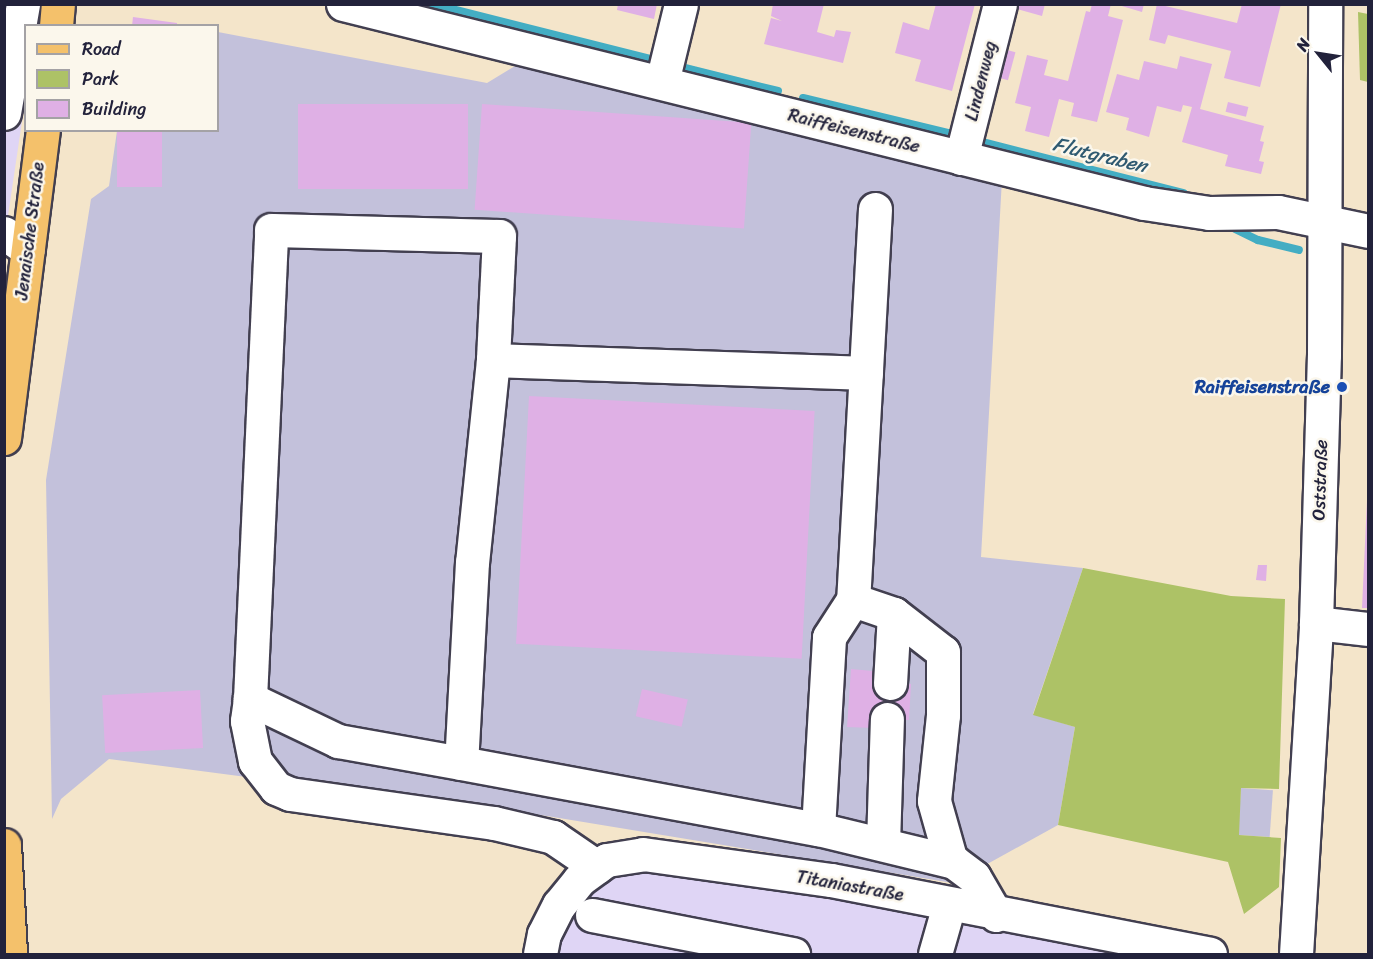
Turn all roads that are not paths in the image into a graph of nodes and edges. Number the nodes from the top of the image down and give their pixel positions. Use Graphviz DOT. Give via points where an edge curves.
graph roads {
  1 [pos="23,4"];
  2 [pos="58,4"];
  3 [pos="681,4"];
  4 [pos="999,4"];
  5 [pos="1324,4"];
  6 [pos="356,6"];
  7 [pos="56,24"];
  8 [pos="662,82"];
  9 [pos="4,113"];
  10 [pos="43,132"];
  11 [pos="962,158"];
  12 [pos="875,209"];
  13 [pos="1327,222"];
  14 [pos="1368,231"];
  15 [pos="16,241"];
  16 [pos="493,360"];
  17 [pos="866,373"];
  18 [pos="4,438"];
  19 [pos="853,600"];
  20 [pos="894,614"];
  21 [pos="1316,623"];
  22 [pos="1368,628"];
  23 [pos="890,683"];
  24 [pos="250,699"];
  25 [pos="887,719"];
  26 [pos="461,763"];
  27 [pos="818,828"];
  28 [pos="884,844"];
  29 [pos="4,845"];
  30 [pos="951,861"];
  31 [pos="597,867"];
  32 [pos="949,905"];
  33 [pos="592,915"];
  34 [pos="996,915"];
  35 [pos="1161,950"];
  36 [pos="759,951"];
  37 [pos="10,954"];
  38 [pos="540,954"];
  39 [pos="793,954"];
  40 [pos="935,954"];
  41 [pos="1210,954"];
  42 [pos="1296,954"];
  1 -- 9 [label="street"];
  2 -- 7 [label="main road"];
  3 -- 8 [label="street"];
  4 -- 11 [label="street, Lindenweg"];
  5 -- 13 [label="street, Oststraße"];
  6 -- 8 [label="street, Raiffeisenstraße"];
  8 -- 11 [label="street, Raiffeisenstraße"];
  10 -- 15 [label="main road, Jenaische Straße"];
  11 -- 13 [label="street, Raiffeisenstraße" via="1144,203 1209,213 1278,212"];
  12 -- 17 [label="street"];
  13 -- 14 [label="street, Raiffeisenstraße"];
  13 -- 21 [label="street, Oststraße"];
  15 -- 18 [label="main road, Jenaische Straße"];
  16 -- 17 [label="street"];
  16 -- 24 [label="street" via="499,237 271,230"];
  16 -- 26 [label="street" via="472,562"];
  17 -- 19 [label="street"];
  19 -- 20 [label="street"];
  19 -- 27 [label="street" via="829,637"];
  20 -- 23 [label="street"];
  20 -- 30 [label="street" via="943,652 943,715 934,801"];
  21 -- 22 [label="street"];
  21 -- 42 [label="street, Oststraße"];
  24 -- 26 [label="street" via="338,741"];
  24 -- 31 [label="street" via="247,721 255,761 276,788 290,794 494,823 553,837"];
  25 -- 28 [label="street"];
  26 -- 27 [label="street"];
  27 -- 28 [label="street"];
  28 -- 30 [label="street"];
  29 -- 37 [label="main road"];
  30 -- 34 [label="street" via="974,877"];
  31 -- 32 [label="street, Titaniastraße" via="607,860 643,854 831,880"];
  31 -- 38 [label="street, Titaniastraße" via="579,879 559,905 544,934"];
  32 -- 34 [label="street, Titaniastraße"];
  32 -- 40 [label="street"];
  33 -- 36 [label="street"];
  34 -- 35 [label="street, Titaniastraße"];
  35 -- 41 [label="street, Titaniastraße"];
  36 -- 39 [label="street"];
}
